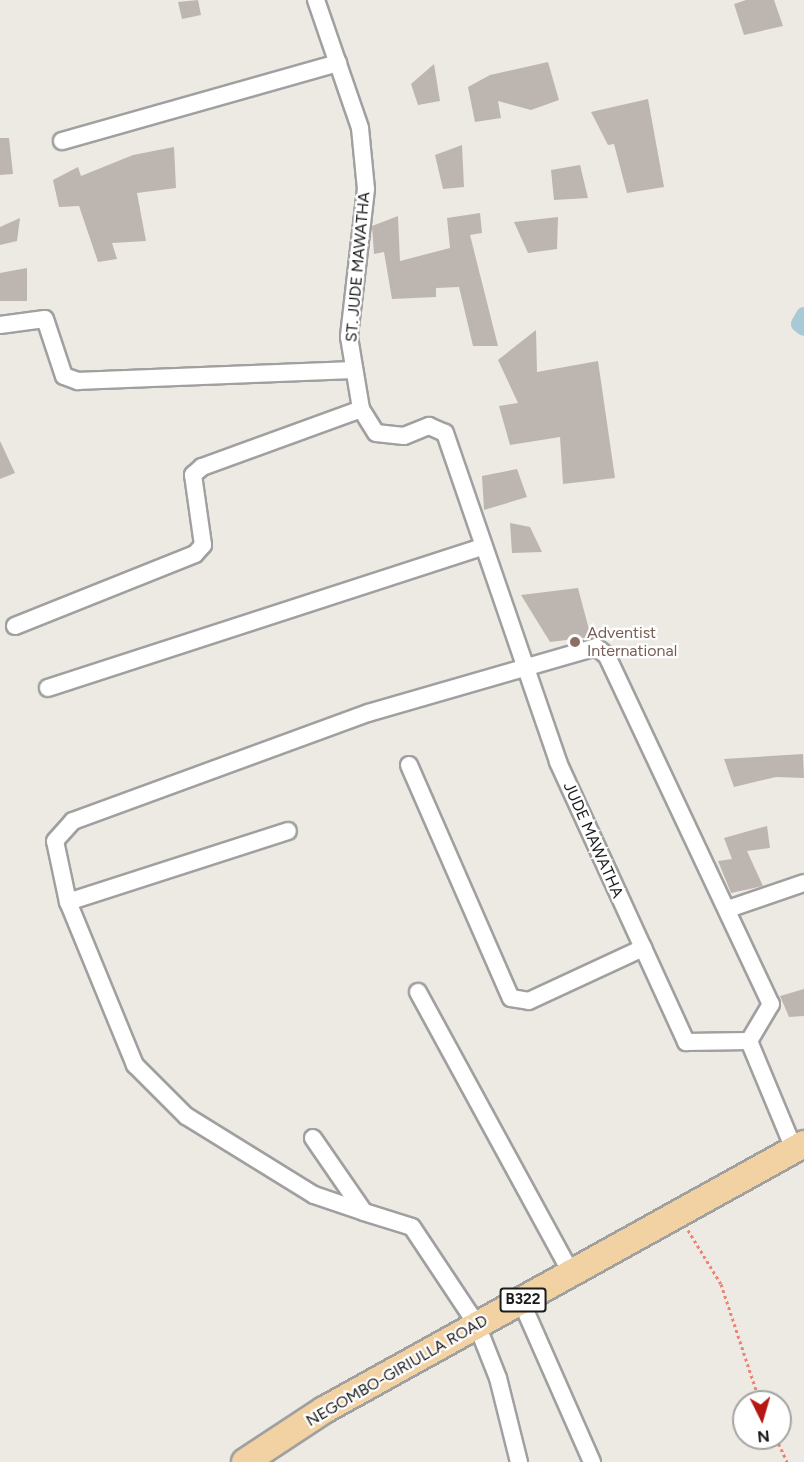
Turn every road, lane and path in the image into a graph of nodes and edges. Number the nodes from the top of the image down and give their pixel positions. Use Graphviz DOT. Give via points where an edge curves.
graph roads {
  1 [pos="316,0"];
  2 [pos="338,63"];
  3 [pos="62,141"];
  4 [pos="0,325"];
  5 [pos="352,370"];
  6 [pos="361,409"];
  7 [pos="458,460"];
  8 [pos="480,548"];
  9 [pos="15,626"];
  10 [pos="522,671"];
  11 [pos="48,688"];
  12 [pos="409,765"];
  13 [pos="288,831"];
  14 [pos="804,884"];
  15 [pos="68,902"];
  16 [pos="728,909"];
  17 [pos="643,948"];
  18 [pos="418,992"];
  19 [pos="749,1041"];
  20 [pos="313,1138"];
  21 [pos="799,1146"];
  22 [pos="364,1212"];
  23 [pos="678,1214"];
  24 [pos="571,1273"];
  25 [pos="521,1301"];
  26 [pos="477,1325"];
  27 [pos="756,1390"];
  28 [pos="245,1462"];
  29 [pos="519,1462"];
  30 [pos="592,1462"];
  1 -- 2 [label="street, ST. JUDE MAWATHA"];
  2 -- 3 [label="street"];
  2 -- 5 [label="street, ST. JUDE MAWATHA" via="360,128 366,189 349,337"];
  4 -- 5 [label="street" via="45,319 64,376 78,381"];
  5 -- 6 [label="street, ST. JUDE MAWATHA"];
  6 -- 7 [label="street, ST. JUDE MAWATHA" via="376,433 404,436 429,426 445,433"];
  6 -- 9 [label="street" via="202,467 193,475 202,545 195,554"];
  7 -- 8 [label="street, JUDE MAWATHA"];
  8 -- 10 [label="street, JUDE MAWATHA"];
  8 -- 11 [label="street"];
  10 -- 15 [label="street" via="368,713 73,821 55,841"];
  10 -- 16 [label="street" via="580,649 596,647 607,656"];
  10 -- 17 [label="street, JUDE MAWATHA"];
  12 -- 17 [label="street" via="511,998 529,1001"];
  13 -- 15 [label="street"];
  14 -- 16 [label="street"];
  15 -- 22 [label="street" via="135,1065 186,1116 314,1195"];
  16 -- 19 [label="street" via="771,1004"];
  17 -- 19 [label="street, JUDE MAWATHA" via="686,1042"];
  18 -- 24 [label="street"];
  19 -- 21 [label="street"];
  20 -- 22 [label="street"];
  21 -- 23 [label="main road, NEGOMBO-GIRIULLA ROAD / B322"];
  22 -- 26 [label="street" via="412,1227"];
  23 -- 24 [label="main road, NEGOMBO-GIRIULLA ROAD / B322"];
  23 -- 27 [label="path" via="721,1284"];
  24 -- 25 [label="main road, NEGOMBO-GIRIULLA ROAD / B322"];
  25 -- 26 [label="main road, NEGOMBO-GIRIULLA ROAD / B322"];
  25 -- 30 [label="street"];
  26 -- 28 [label="main road, NEGOMBO-GIRIULLA ROAD / B322" via="324,1410"];
  26 -- 29 [label="street" via="498,1378"];
}
